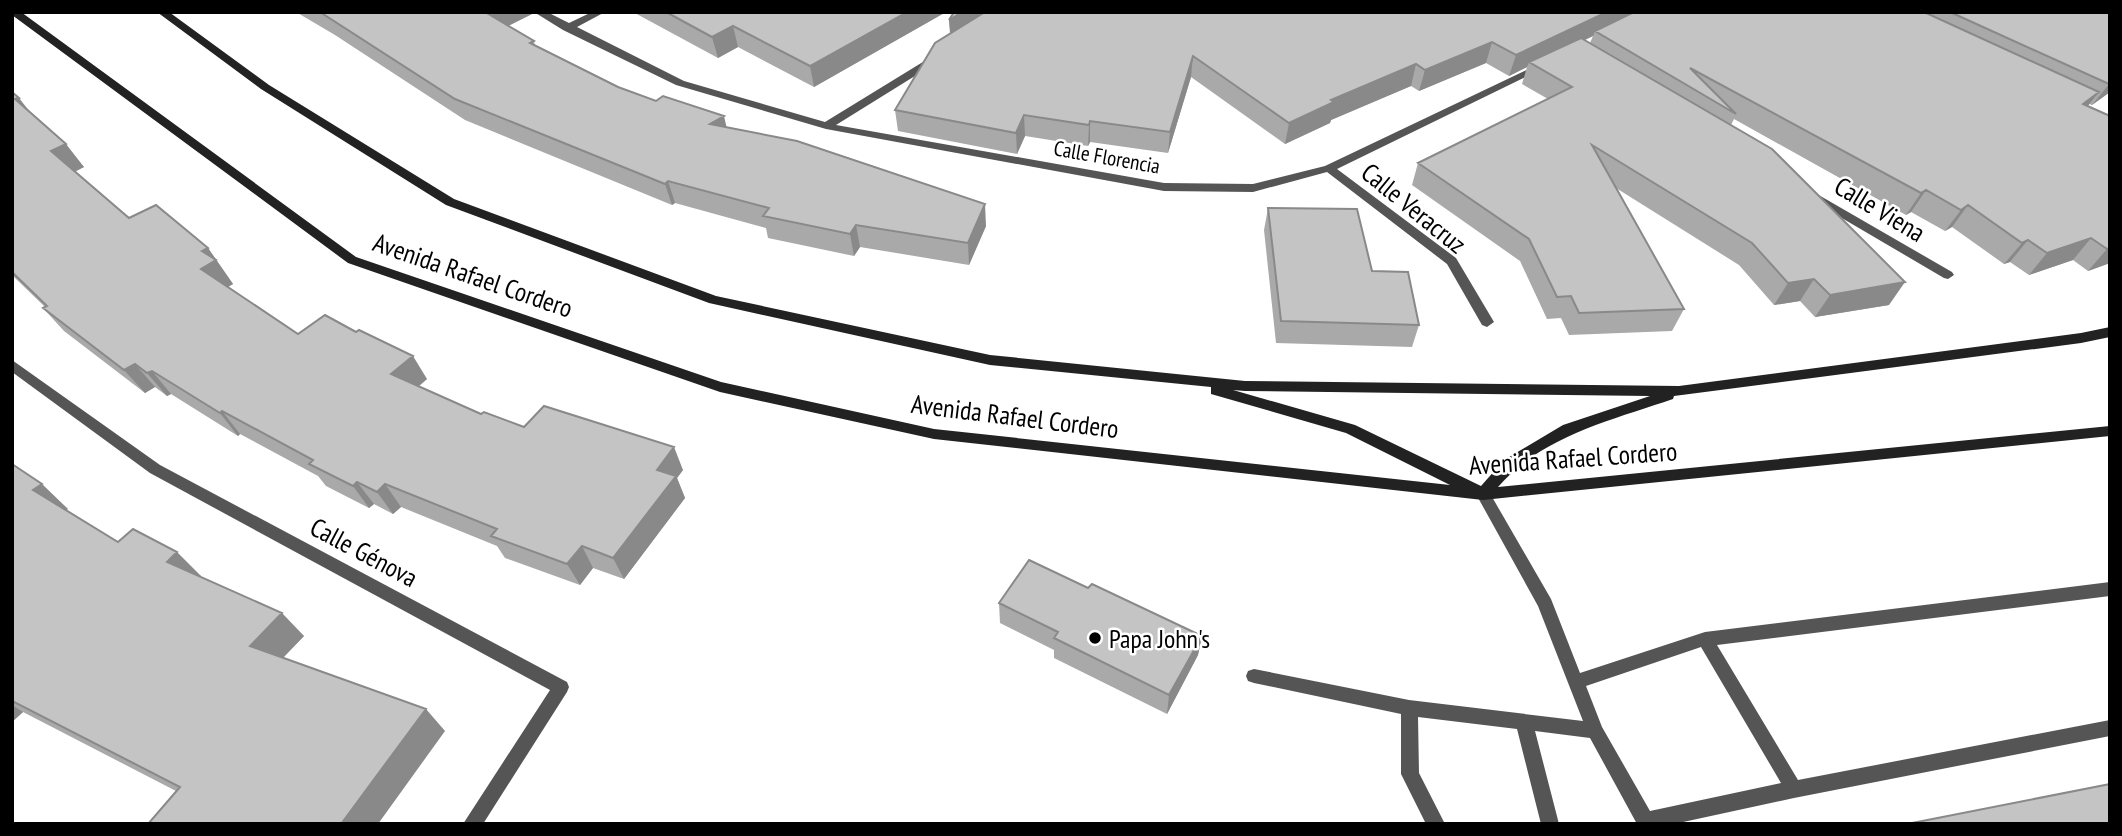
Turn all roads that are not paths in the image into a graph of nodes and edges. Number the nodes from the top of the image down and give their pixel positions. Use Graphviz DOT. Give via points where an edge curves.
graph roads {
  1 [pos="14,12"];
  2 [pos="162,12"];
  3 [pos="539,12"];
  4 [pos="600,12"];
  5 [pos="568,27"];
  6 [pos="941,55"];
  7 [pos="1549,64"];
  8 [pos="827,126"];
  9 [pos="1329,169"];
  10 [pos="1795,185"];
  11 [pos="1948,275"];
  12 [pos="1488,322"];
  13 [pos="2110,332"];
  14 [pos="12,365"];
  15 [pos="1174,379"];
  16 [pos="1679,391"];
  17 [pos="2110,431"];
  18 [pos="1483,494"];
  19 [pos="2110,589"];
  20 [pos="1706,639"];
  21 [pos="1254,676"];
  22 [pos="1576,682"];
  23 [pos="1409,708"];
  24 [pos="1524,723"];
  25 [pos="2110,728"];
  26 [pos="1595,731"];
  27 [pos="1794,789"];
  28 [pos="1647,822"];
  29 [pos="472,824"];
  30 [pos="1436,824"];
  31 [pos="1550,824"];
  1 -- 18 [label="main road, Avenida Rafael Cordero" via="352,260 720,387 934,434"];
  2 -- 15 [label="main road, Avenida Rafael Cordero" via="265,87 450,202 714,300 990,360"];
  3 -- 5 [label="street, Calle Florencia"];
  4 -- 5 [label="street"];
  5 -- 8 [label="street, Calle Florencia" via="680,83"];
  6 -- 8 [label="street"];
  7 -- 9 [label="street, Calle Florencia"];
  8 -- 9 [label="street, Calle Florencia" via="1164,187 1253,188"];
  9 -- 12 [label="street, Calle Veracruz" via="1452,261"];
  10 -- 11 [label="street, Calle Viena"];
  13 -- 16 [label="main road, Avenida Rafael Cordero"];
  14 -- 29 [label="street, Calle Génova" via="155,470 561,687"];
  15 -- 16 [label="main road, Avenida Rafael Cordero" via="1245,386"];
  15 -- 18 [label="main road" via="1350,429"];
  16 -- 18 [label="main road" via="1568,429 1509,464"];
  17 -- 18 [label="main road, Avenida Rafael Cordero"];
  18 -- 22 [label="street" via="1545,604"];
  19 -- 20 [label="street"];
  20 -- 22 [label="street"];
  20 -- 27 [label="street"];
  21 -- 23 [label="street"];
  22 -- 26 [label="street"];
  23 -- 24 [label="street"];
  23 -- 30 [label="street" via="1410,774"];
  24 -- 26 [label="street"];
  24 -- 31 [label="street"];
  25 -- 27 [label="street"];
  26 -- 28 [label="street"];
  27 -- 28 [label="street"];
}
